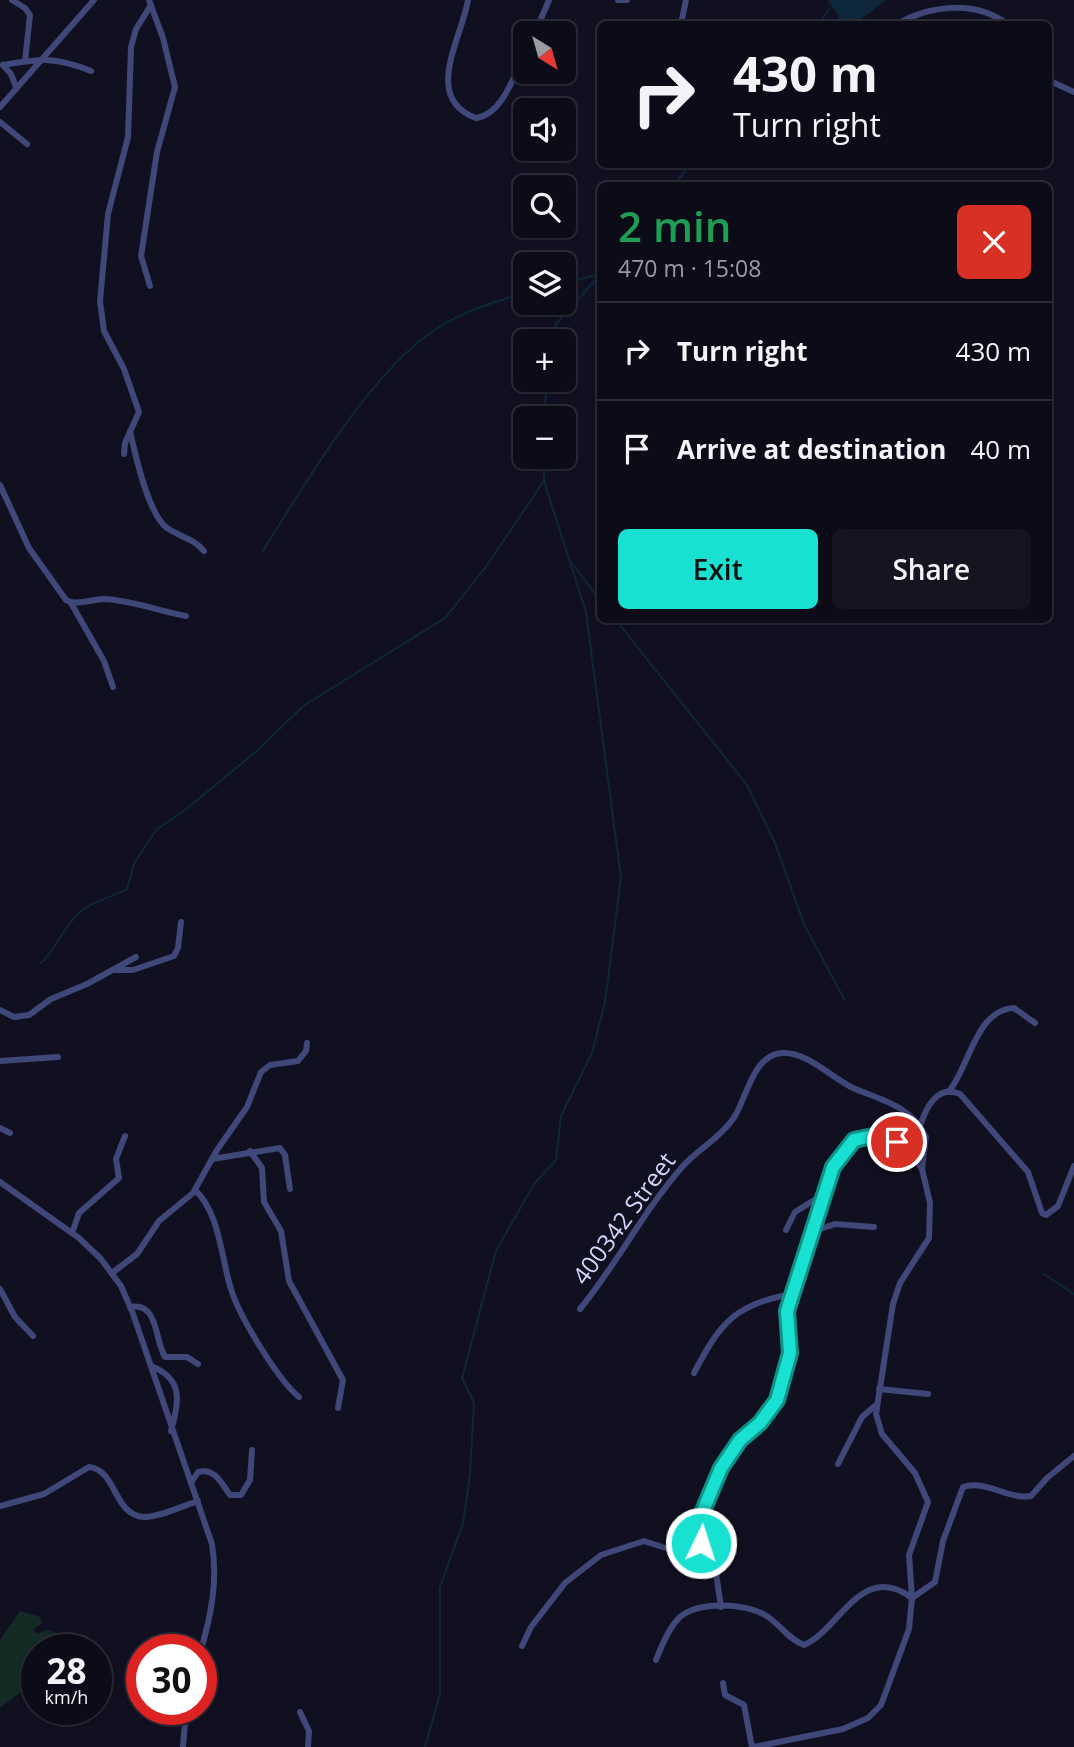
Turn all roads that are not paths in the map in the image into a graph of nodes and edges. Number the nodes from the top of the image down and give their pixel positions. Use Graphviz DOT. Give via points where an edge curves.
graph roads {
  1 [pos="12,0"];
  2 [pos="80,0"];
  3 [pos="94,0"];
  4 [pos="468,0"];
  5 [pos="549,0"];
  6 [pos="618,0"];
  7 [pos="627,0"];
  8 [pos="686,0"];
  9 [pos="150,3"];
  10 [pos="87,8"];
  11 [pos="540,21"];
  12 [pos="682,21"];
  13 [pos="904,21"];
  14 [pos="1003,21"];
  15 [pos="41,58"];
  16 [pos="25,61"];
  17 [pos="1,64"];
  18 [pos="91,71"];
  19 [pos="513,78"];
  20 [pos="1052,81"];
  21 [pos="16,87"];
  22 [pos="1074,92"];
  23 [pos="0,107"];
  24 [pos="0,122"];
  25 [pos="27,144"];
  26 [pos="150,286"];
  27 [pos="130,431"];
  28 [pos="124,454"];
  29 [pos="0,485"];
  30 [pos="204,551"];
  31 [pos="71,603"];
  32 [pos="186,616"];
  33 [pos="113,687"];
  34 [pos="181,922"];
  35 [pos="136,957"];
  36 [pos="113,970"];
  37 [pos="0,1010"];
  38 [pos="1035,1023"];
  39 [pos="307,1043"];
  40 [pos="58,1058"];
  41 [pos="0,1061"];
  42 [pos="948,1091"];
  43 [pos="920,1126"];
  44 [pos="0,1128"];
  45 [pos="10,1133"];
  46 [pos="125,1136"];
  47 [pos="250,1151"];
  48 [pos="212,1159"];
  49 [pos="1074,1166"];
  50 [pos="922,1169"];
  51 [pos="0,1182"];
  52 [pos="290,1189"];
  53 [pos="195,1190"];
  54 [pos="824,1194"];
  55 [pos="814,1226"];
  56 [pos="874,1227"];
  57 [pos="786,1230"];
  58 [pos="72,1233"];
  59 [pos="112,1273"];
  60 [pos="0,1289"];
  61 [pos="792,1294"];
  62 [pos="130,1307"];
  63 [pos="580,1309"];
  64 [pos="33,1336"];
  65 [pos="198,1364"];
  66 [pos="150,1366"];
  67 [pos="694,1373"];
  68 [pos="879,1389"];
  69 [pos="928,1394"];
  70 [pos="299,1397"];
  71 [pos="876,1405"];
  72 [pos="338,1408"];
  73 [pos="171,1431"];
  74 [pos="252,1450"];
  75 [pos="1074,1456"];
  76 [pos="838,1464"];
  77 [pos="191,1483"];
  78 [pos="198,1501"];
  79 [pos="0,1506"];
  80 [pos="674,1552"];
  81 [pos="912,1598"];
  82 [pos="720,1607"];
  83 [pos="205,1634"];
  84 [pos="522,1646"];
  85 [pos="656,1660"];
  86 [pos="723,1683"];
  87 [pos="300,1712"];
  88 [pos="185,1725"];
  89 [pos="183,1747"];
  90 [pos="308,1747"];
  91 [pos="753,1747"];
  1 -- 16 [label="street" via="30,15"];
  2 -- 10 [label="street"];
  3 -- 10 [label="street"];
  4 -- 19 [label="street" via="447,77 449,94 456,105 476,118 492,111"];
  5 -- 11 [label="street"];
  6 -- 7 [label="street"];
  8 -- 12 [label="street"];
  9 -- 26 [label="street" via="175,88 159,144 141,256"];
  9 -- 27 [label="street" via="131,47 128,137 108,214 100,301 104,331 139,412"];
  10 -- 15 [label="street"];
  13 -- 14 [label="street" via="936,6 961,6"];
  15 -- 16 [label="street"];
  15 -- 18 [label="street" via="63,60"];
  15 -- 21 [label="street"];
  16 -- 17 [label="street"];
  17 -- 21 [label="street"];
  20 -- 22 [label="street"];
  21 -- 23 [label="street"];
  24 -- 25 [label="street"];
  27 -- 28 [label="street"];
  27 -- 30 [label="street" via="158,517 168,529 192,539"];
  29 -- 31 [label="street" via="35,558"];
  31 -- 32 [label="street" via="107,599"];
  31 -- 33 [label="street" via="104,661"];
  34 -- 36 [label="street" via="174,956 133,970"];
  35 -- 36 [label="street"];
  36 -- 37 [label="street" via="51,999 29,1015 14,1017"];
  38 -- 42 [label="street" via="1014,1008 1001,1012 976,1035 963,1072"];
  39 -- 48 [label="street" via="298,1061 270,1065 261,1072 247,1107"];
  40 -- 41 [label="street"];
  42 -- 43 [label="street" via="933,1100"];
  42 -- 49 [label="street" via="967,1100 1028,1171 1043,1215 1056,1210"];
  43 -- 50 [label="street" via="926,1146"];
  43 -- 63 [label="street, 400342 Street" via="890,1102 803,1059 774,1055 760,1065 728,1126 683,1166"];
  44 -- 45 [label="street"];
  46 -- 58 [label="street" via="116,1158 120,1178 79,1213"];
  47 -- 48 [label="street"];
  47 -- 52 [label="street" via="280,1148"];
  47 -- 72 [label="street" via="262,1168 264,1202 281,1231 289,1281 343,1380"];
  48 -- 53 [label="street"];
  50 -- 54 [label="street" via="897,1142 873,1136 854,1140 833,1167"];
  50 -- 68 [label="street" via="930,1203 929,1238 897,1291"];
  51 -- 58 [label="street"];
  53 -- 59 [label="street" via="159,1221 137,1254"];
  53 -- 70 [label="street" via="211,1215 239,1313 283,1381"];
  54 -- 55 [label="street"];
  54 -- 57 [label="street" via="796,1212"];
  55 -- 56 [label="street"];
  55 -- 61 [label="street"];
  58 -- 59 [label="street"];
  59 -- 62 [label="street"];
  60 -- 64 [label="street" via="15,1317"];
  61 -- 67 [label="street" via="760,1300 732,1319 712,1341"];
  61 -- 80 [label="street" via="787,1311 790,1353 777,1400 721,1468 697,1525 701,1543"];
  62 -- 65 [label="street" via="140,1305 148,1310 166,1357 187,1357"];
  62 -- 66 [label="street"];
  66 -- 73 [label="street"];
  66 -- 73 [label="street" via="165,1371 176,1389"];
  68 -- 69 [label="street"];
  68 -- 71 [label="street"];
  71 -- 76 [label="street" via="862,1417"];
  71 -- 81 [label="street" via="879,1427 926,1494 926,1510 909,1555"];
  73 -- 77 [label="street"];
  74 -- 77 [label="street" via="250,1480 241,1495 230,1495 217,1476 208,1472 198,1472"];
  75 -- 81 [label="street" via="1031,1496 963,1487 943,1541 935,1582"];
  77 -- 78 [label="street"];
  78 -- 79 [label="street" via="148,1517 134,1514 104,1473 89,1467 44,1494"];
  78 -- 83 [label="street" via="216,1572"];
  80 -- 82 [label="street" via="714,1570"];
  80 -- 84 [label="street" via="644,1541 601,1555 561,1588"];
  81 -- 82 [label="street" via="885,1587 868,1591 804,1644 757,1611"];
  81 -- 91 [label="street" via="906,1639 875,1712 820,1736"];
  82 -- 85 [label="street" via="679,1618"];
  86 -- 91 [label="street" via="725,1695 746,1708"];
  87 -- 90 [label="street" via="310,1737"];
  88 -- 89 [label="street"];
}
